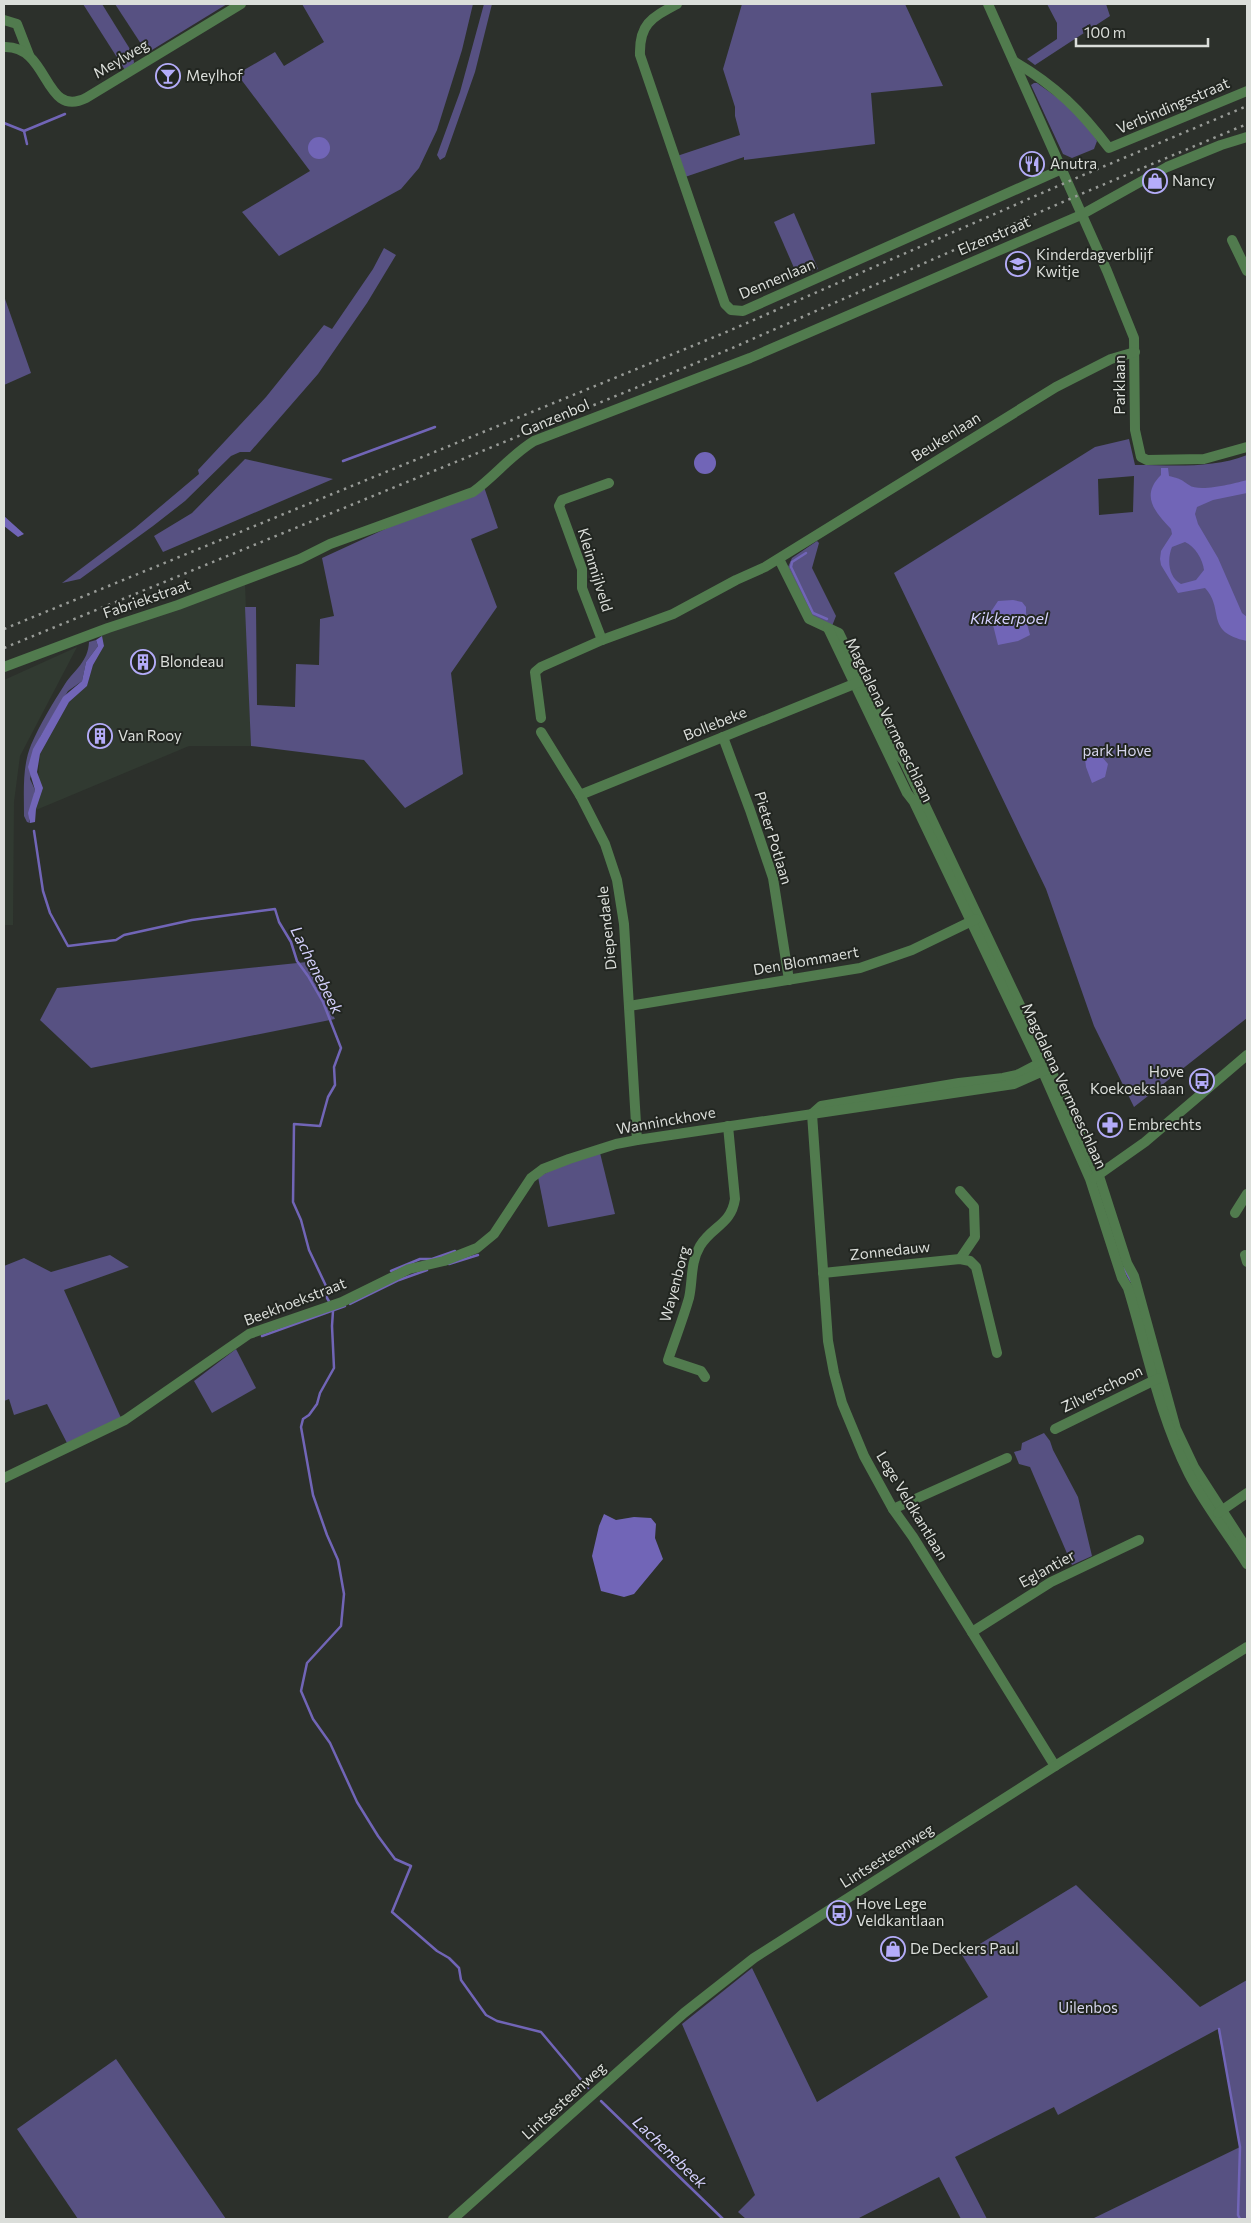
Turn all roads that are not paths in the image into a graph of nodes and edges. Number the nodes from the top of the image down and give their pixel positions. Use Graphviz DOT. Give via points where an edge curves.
graph roads {
  1 [pos="242,4"];
  2 [pos="676,4"];
  3 [pos="988,4"];
  4 [pos="4,20"];
  5 [pos="4,46"];
  6 [pos="29,55"];
  7 [pos="1015,62"];
  8 [pos="1247,91"];
  9 [pos="1247,137"];
  10 [pos="1062,169"];
  11 [pos="1081,215"];
  12 [pos="1232,240"];
  13 [pos="1247,271"];
  14 [pos="1135,352"];
  15 [pos="750,358"];
  16 [pos="1247,447"];
  17 [pos="609,484"];
  18 [pos="300,559"];
  19 [pos="779,559"];
  20 [pos="602,640"];
  21 [pos="4,668"];
  22 [pos="858,682"];
  23 [pos="541,718"];
  24 [pos="541,732"];
  25 [pos="723,737"];
  26 [pos="580,795"];
  27 [pos="975,920"];
  28 [pos="789,980"];
  29 [pos="629,1006"];
  30 [pos="1247,1055"];
  31 [pos="1044,1066"];
  32 [pos="812,1114"];
  33 [pos="728,1126"];
  34 [pos="638,1140"];
  35 [pos="531,1178"];
  36 [pos="1095,1178"];
  37 [pos="960,1191"];
  38 [pos="1247,1194"];
  39 [pos="1235,1213"];
  40 [pos="960,1259"];
  41 [pos="823,1273"];
  42 [pos="997,1353"];
  43 [pos="705,1377"];
  44 [pos="1158,1379"];
  45 [pos="1055,1429"];
  46 [pos="1007,1458"];
  47 [pos="4,1478"];
  48 [pos="1247,1493"];
  49 [pos="893,1509"];
  50 [pos="1219,1512"];
  51 [pos="1139,1540"];
  52 [pos="1247,1549"];
  53 [pos="1247,1564"];
  54 [pos="972,1632"];
  55 [pos="1247,1647"];
  56 [pos="1055,1766"];
  57 [pos="453,2219"];
  1 -- 6 [label="street, Meylweg" via="86,98 74,102 63,101 56,95"];
  2 -- 10 [label="street, Dennenlaan" via="647,23 642,30 640,55 725,304 732,310 743,311"];
  3 -- 7 [label="street"];
  4 -- 6 [label="street, Meylweg" via="17,24"];
  5 -- 6 [label="street" via="17,48"];
  7 -- 8 [label="street, Verbindingsstraat" via="1079,109 1110,148"];
  7 -- 10 [label="street"];
  9 -- 11 [label="street, Elzenstraat" via="1167,167"];
  10 -- 11 [label="street"];
  11 -- 14 [label="street, Parklaan" via="1134,338"];
  11 -- 15 [label="street, Elzenstraat"];
  12 -- 13 [label="street"];
  14 -- 16 [label="street, Parklaan" via="1135,430 1142,457 1147,460 1204,459"];
  14 -- 19 [label="street, Beukenlaan" via="1111,359 1056,387"];
  15 -- 18 [label="street, Ganzenbol" via="534,441 517,451 473,492 330,544"];
  17 -- 20 [label="street, Kleinmijlveld" via="562,500 559,506 582,570 582,588"];
  18 -- 21 [label="street, Fabriekstraat"];
  19 -- 20 [label="street" via="678,612"];
  19 -- 22 [label="street, Magdalena Vermeeschlaan" via="809,619 838,633"];
  20 -- 23 [label="street" via="537,670"];
  22 -- 25 [label="street, Bollebeke"];
  22 -- 27 [label="street, Magdalena Vermeeschlaan" via="907,794"];
  24 -- 26 [label="street, Diependaele"];
  25 -- 26 [label="street, Bollebeke"];
  25 -- 28 [label="street, Pieter Potlaan" via="773,878"];
  26 -- 29 [label="street, Diependaele" via="605,844 617,880 624,924"];
  27 -- 28 [label="street, Den Blommaert" via="880,962"];
  27 -- 31 [label="street, Magdalena Vermeeschlaan"];
  28 -- 29 [label="street, Den Blommaert"];
  29 -- 34 [label="street, Diependaele"];
  30 -- 36 [label="street" via="1144,1142"];
  31 -- 32 [label="street, Wanninckhove" via="1014,1084"];
  31 -- 36 [label="street, Magdalena Vermeeschlaan"];
  32 -- 33 [label="street, Wanninckhove"];
  32 -- 41 [label="street, Lege Veldkantlaan"];
  33 -- 34 [label="street, Wanninckhove"];
  33 -- 43 [label="street, Wayenborg" via="734,1206 728,1219 699,1248 691,1270 689,1298 668,1360 701,1371"];
  34 -- 35 [label="street, Wanninckhove" via="552,1164"];
  35 -- 47 [label="street, Beekhoekstraat" via="494,1234 477,1248 444,1261 409,1269 342,1302 248,1334 125,1420"];
  36 -- 44 [label="street, Magdalena Vermeeschlaan" via="1134,1276"];
  37 -- 40 [label="street" via="974,1207 975,1237"];
  38 -- 39 [label="street"];
  40 -- 41 [label="street, Zonnedauw"];
  40 -- 42 [label="street" via="970,1260 976,1267"];
  41 -- 49 [label="street, Lege Veldkantlaan" via="828,1341 842,1403 864,1456"];
  44 -- 45 [label="street, Zilverschoon"];
  44 -- 50 [label="street, Magdalena Vermeeschlaan" via="1194,1467"];
  46 -- 49 [label="street"];
  48 -- 50 [label="street"];
  49 -- 54 [label="street, Lege Veldkantlaan"];
  50 -- 52 [label="street, Magdalena Vermeeschlaan"];
  50 -- 53 [label="street, Magdalena Vermeeschlaan"];
  51 -- 54 [label="street, Eglantier" via="1051,1582"];
  54 -- 56 [label="street, Lege Veldkantlaan"];
  55 -- 56 [label="street, Lintsesteenweg"];
  56 -- 57 [label="street, Lintsesteenweg" via="732,1974"];
}
